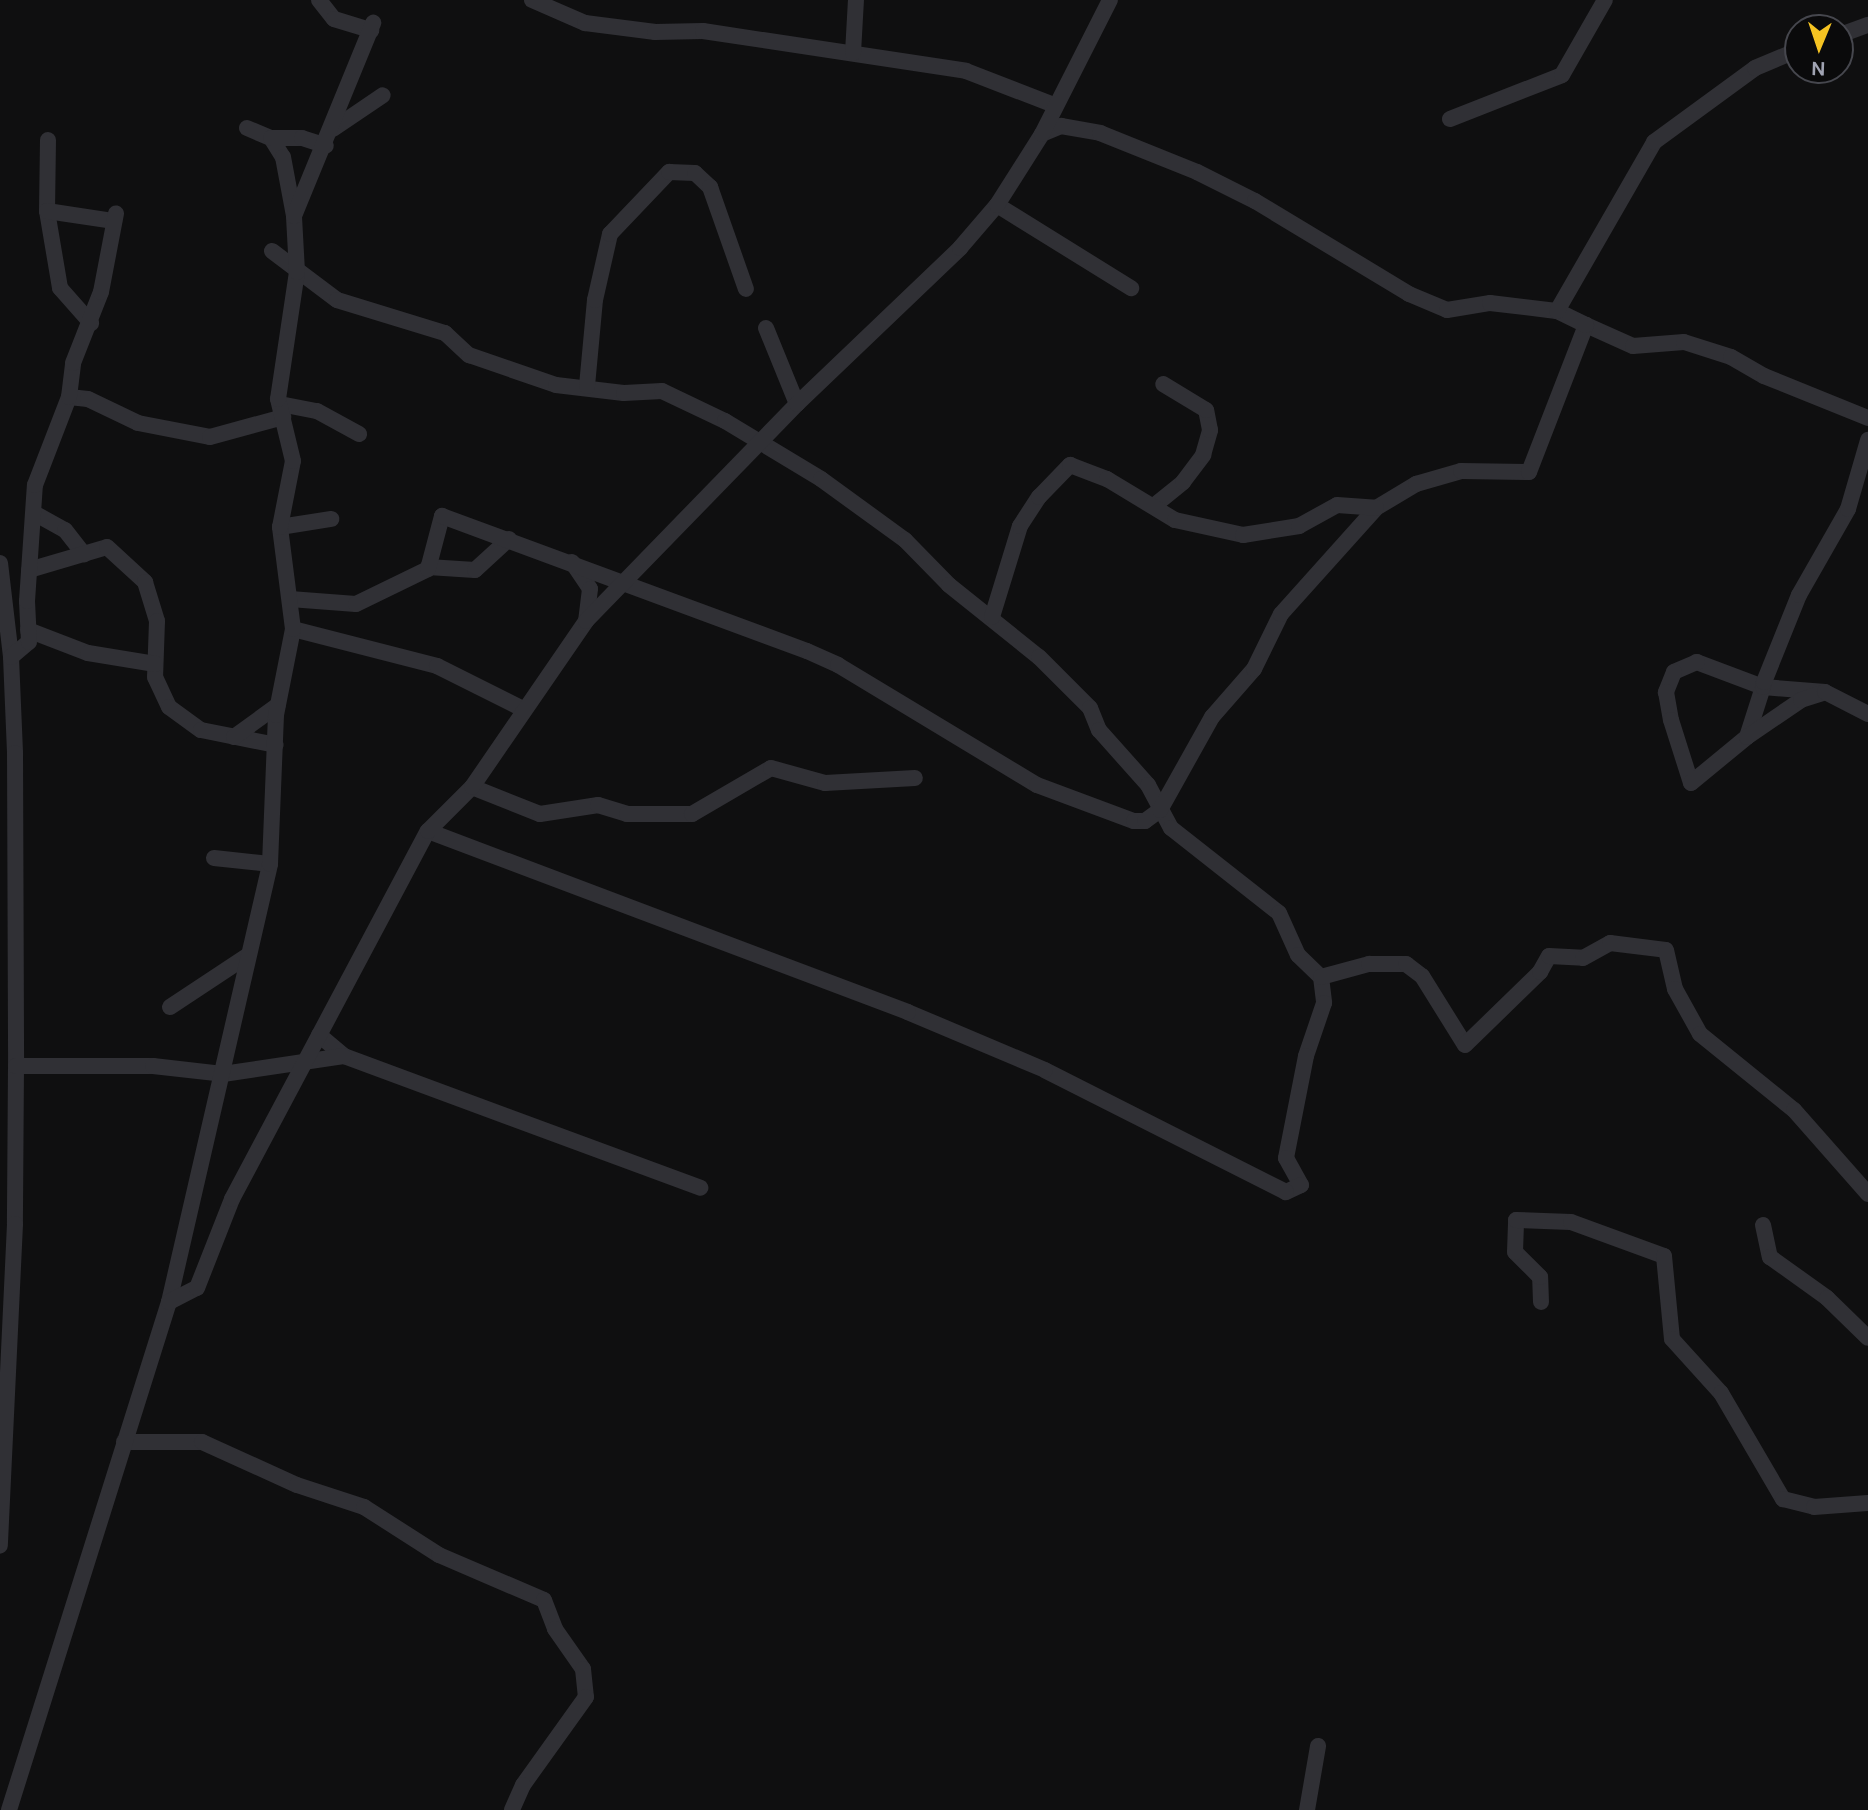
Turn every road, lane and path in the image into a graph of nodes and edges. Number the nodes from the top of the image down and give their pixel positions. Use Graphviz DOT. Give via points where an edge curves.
graph roads {
  1 [pos="319,0"];
  2 [pos="532,0"];
  3 [pos="856,0"];
  4 [pos="1110,0"];
  5 [pos="1605,0"];
  6 [pos="853,53"];
  7 [pos="1784,56"];
  8 [pos="383,95"];
  9 [pos="1054,105"];
  10 [pos="1450,119"];
  11 [pos="247,128"];
  12 [pos="333,129"];
  13 [pos="1042,134"];
  14 [pos="271,138"];
  15 [pos="48,140"];
  16 [pos="326,146"];
  17 [pos="997,205"];
  18 [pos="47,211"];
  19 [pos="295,216"];
  20 [pos="272,251"];
  21 [pos="296,272"];
  22 [pos="1131,288"];
  23 [pos="746,289"];
  24 [pos="1557,311"];
  25 [pos="91,323"];
  26 [pos="1586,325"];
  27 [pos="766,328"];
  28 [pos="1163,384"];
  29 [pos="587,386"];
  30 [pos="69,397"];
  31 [pos="797,404"];
  32 [pos="281,411"];
  33 [pos="1868,418"];
  34 [pos="359,434"];
  35 [pos="1868,440"];
  36 [pos="758,444"];
  37 [pos="1156,505"];
  38 [pos="1376,508"];
  39 [pos="34,513"];
  40 [pos="331,519"];
  41 [pos="280,527"];
  42 [pos="509,539"];
  43 [pos="84,554"];
  44 [pos="0,562"];
  45 [pos="572,562"];
  46 [pos="428,567"];
  47 [pos="29,570"];
  48 [pos="620,584"];
  49 [pos="290,599"];
  50 [pos="992,617"];
  51 [pos="586,621"];
  52 [pos="293,629"];
  53 [pos="29,630"];
  54 [pos="11,657"];
  55 [pos="155,664"];
  56 [pos="1763,687"];
  57 [pos="1825,692"];
  58 [pos="278,705"];
  59 [pos="523,709"];
  60 [pos="1868,713"];
  61 [pos="234,737"];
  62 [pos="1746,737"];
  63 [pos="276,745"];
  64 [pos="915,778"];
  65 [pos="472,787"];
  66 [pos="1160,810"];
  67 [pos="428,831"];
  68 [pos="214,858"];
  69 [pos="270,863"];
  70 [pos="247,956"];
  71 [pos="1321,977"];
  72 [pos="170,1007"];
  73 [pos="319,1035"];
  74 [pos="344,1056"];
  75 [pos="306,1061"];
  76 [pos="16,1066"];
  77 [pos="223,1074"];
  78 [pos="1865,1185"];
  79 [pos="700,1188"];
  80 [pos="1763,1225"];
  81 [pos="169,1301"];
  82 [pos="1541,1302"];
  83 [pos="1868,1338"];
  84 [pos="4,1382"];
  85 [pos="124,1442"];
  86 [pos="1868,1503"];
  87 [pos="0,1546"];
  88 [pos="1318,1746"];
  89 [pos="9,1810"];
  90 [pos="512,1810"];
  91 [pos="1307,1810"];
  1 -- 12 [label="street" via="334,19 372,26"];
  2 -- 6 [label="street" via="585,23 655,32 703,31"];
  3 -- 6 [label="street"];
  4 -- 9 [label="street"];
  5 -- 10 [label="street" via="1562,75"];
  6 -- 9 [label="street" via="966,71"];
  7 -- 24 [label="street" via="1755,68 1654,142"];
  8 -- 12 [label="street"];
  9 -- 13 [label="street"];
  11 -- 14 [label="street"];
  12 -- 16 [label="street"];
  13 -- 17 [label="street"];
  13 -- 24 [label="street" via="1061,126 1100,133 1197,172 1255,201 1409,294 1447,310 1490,303"];
  14 -- 16 [label="street" via="302,138"];
  14 -- 19 [label="street" via="283,157"];
  15 -- 18 [label="street"];
  16 -- 19 [label="street"];
  17 -- 22 [label="street"];
  17 -- 31 [label="street" via="960,248"];
  18 -- 25 [label="street" via="60,288"];
  18 -- 25 [label="street" via="115,217"];
  19 -- 21 [label="street"];
  20 -- 21 [label="street"];
  21 -- 29 [label="street" via="351,306 445,333 469,355 556,385"];
  21 -- 32 [label="street"];
  23 -- 29 [label="street" via="710,187 695,173 669,172 610,234 594,300"];
  24 -- 26 [label="street"];
  25 -- 30 [label="street" via="73,363"];
  26 -- 33 [label="street" via="1633,346 1684,342 1719,353"];
  26 -- 38 [label="street" via="1529,472 1461,471 1416,484"];
  27 -- 31 [label="street"];
  28 -- 37 [label="street" via="1206,410 1210,430 1203,455 1183,482"];
  29 -- 36 [label="street" via="624,393 662,391 725,421"];
  30 -- 32 [label="street" via="88,399 138,423 210,437"];
  30 -- 39 [label="street" via="35,485"];
  31 -- 36 [label="street"];
  32 -- 34 [label="street" via="317,411"];
  32 -- 41 [label="street" via="293,461"];
  35 -- 56 [label="street" via="1848,509 1799,595"];
  36 -- 48 [label="street"];
  36 -- 50 [label="street" via="862,508"];
  37 -- 38 [label="street" via="1175,520 1253,536 1299,526 1337,505"];
  37 -- 50 [label="street" via="1070,465 1039,497 1020,526"];
  38 -- 66 [label="street" via="1281,614 1254,669 1212,717"];
  39 -- 43 [label="street" via="65,530"];
  39 -- 47 [label="street"];
  40 -- 41 [label="street"];
  41 -- 49 [label="street"];
  42 -- 45 [label="street"];
  42 -- 46 [label="street" via="475,570"];
  42 -- 46 [label="street" via="442,516"];
  43 -- 47 [label="street"];
  43 -- 55 [label="street" via="107,547 145,582 157,621"];
  44 -- 54 [label="street"];
  45 -- 48 [label="street"];
  45 -- 51 [label="street" via="590,589"];
  46 -- 49 [label="street" via="356,604"];
  47 -- 53 [label="street"];
  48 -- 51 [label="street"];
  48 -- 66 [label="street" via="838,665 946,733 1064,797 1134,821 1145,821"];
  49 -- 52 [label="street"];
  50 -- 66 [label="street" via="1090,708 1099,730 1148,785"];
  51 -- 59 [label="street"];
  52 -- 58 [label="street"];
  52 -- 59 [label="street" via="436,666"];
  53 -- 54 [label="street" via="29,642"];
  53 -- 55 [label="street" via="88,653"];
  54 -- 76 [label="street"];
  55 -- 61 [label="street" via="155,677 169,707 201,730"];
  56 -- 57 [label="street"];
  56 -- 62 [label="street"];
  56 -- 62 [label="street" via="1697,662 1674,672 1666,692 1691,783"];
  57 -- 60 [label="street"];
  57 -- 62 [label="street" via="1801,700"];
  58 -- 61 [label="street"];
  58 -- 63 [label="street"];
  59 -- 65 [label="street"];
  61 -- 63 [label="street"];
  63 -- 69 [label="street"];
  64 -- 65 [label="street" via="825,783 771,768 692,814 627,814 598,804 540,814"];
  65 -- 67 [label="street"];
  66 -- 71 [label="street" via="1171,828 1279,914 1298,955"];
  67 -- 71 [label="street" via="946,1028 1045,1070 1286,1192 1301,1185 1286,1158 1306,1056 1324,1003"];
  67 -- 73 [label="street"];
  68 -- 69 [label="street"];
  69 -- 70 [label="street"];
  70 -- 72 [label="street"];
  70 -- 77 [label="street"];
  71 -- 78 [label="street" via="1369,964 1406,964 1422,976 1465,1045 1540,972 1549,956 1583,958 1610,943 1666,950 1675,989 1700,1034 1794,1111"];
  73 -- 74 [label="street"];
  73 -- 75 [label="street"];
  74 -- 75 [label="street"];
  74 -- 79 [label="street"];
  75 -- 77 [label="street"];
  75 -- 81 [label="street" via="232,1199 197,1288"];
  76 -- 77 [label="street" via="153,1066"];
  76 -- 84 [label="street"];
  77 -- 81 [label="street"];
  80 -- 83 [label="street" via="1770,1257 1828,1298"];
  81 -- 85 [label="street"];
  82 -- 86 [label="street" via="1540,1277 1515,1252 1516,1220 1571,1222 1664,1256 1672,1339 1721,1394 1783,1499 1814,1507"];
  84 -- 87 [label="street"];
  85 -- 89 [label="street"];
  85 -- 90 [label="street" via="202,1442 297,1485 364,1507 439,1555 544,1600 555,1629 583,1669 586,1697 523,1785"];
  88 -- 91 [label="street"];
}
